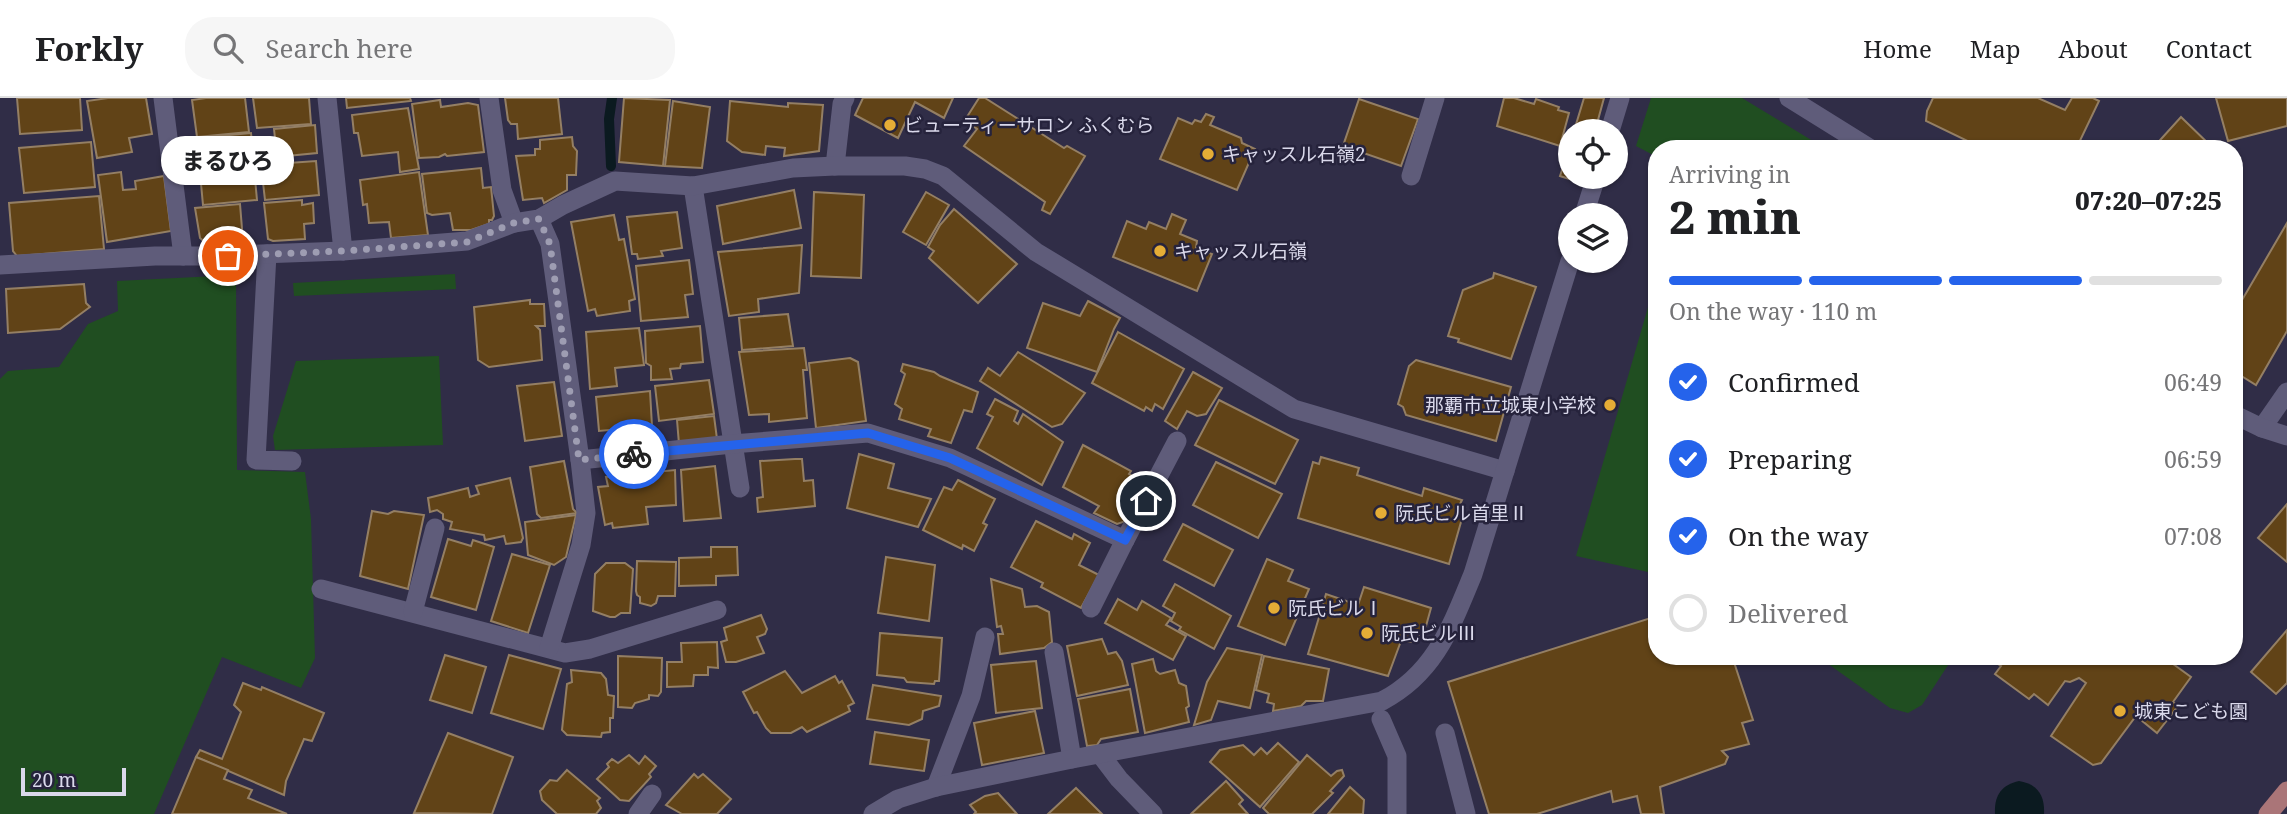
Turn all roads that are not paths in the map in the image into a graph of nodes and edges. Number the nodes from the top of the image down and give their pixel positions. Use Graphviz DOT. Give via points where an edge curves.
graph roads {
  1 [pos="163,98"];
  2 [pos="327,98"];
  3 [pos="489,98"];
  4 [pos="845,98"];
  5 [pos="1435,98"];
  6 [pos="1620,98"];
  7 [pos="1788,98"];
  8 [pos="1614,119"];
  9 [pos="1856,140"];
  10 [pos="835,166"];
  11 [pos="1411,176"];
  12 [pos="693,186"];
  13 [pos="539,219"];
  14 [pos="514,223"];
  15 [pos="343,251"];
  16 [pos="267,254"];
  17 [pos="183,256"];
  18 [pos="0,265"];
  19 [pos="1566,273"];
  20 [pos="2287,392"];
  21 [pos="2243,419"];
  22 [pos="2262,428"];
  23 [pos="2287,436"];
  24 [pos="1177,441"];
  25 [pos="732,444"];
  26 [pos="579,460"];
  27 [pos="292,461"];
  28 [pos="1505,471"];
  29 [pos="740,488"];
  30 [pos="435,528"];
  31 [pos="1125,540"];
  32 [pos="321,589"];
  33 [pos="1091,608"];
  34 [pos="717,610"];
  35 [pos="413,612"];
  36 [pos="985,637"];
  37 [pos="549,648"];
  38 [pos="1054,652"];
  39 [pos="1378,711"];
  40 [pos="1445,733"];
  41 [pos="1100,754"];
  42 [pos="1072,759"];
  43 [pos="936,787"];
  44 [pos="2287,791"];
  45 [pos="652,794"];
  46 [pos="904,806"];
  47 [pos="638,814"];
  48 [pos="873,814"];
  49 [pos="1153,814"];
  50 [pos="1397,814"];
  51 [pos="1466,814"];
  52 [pos="2268,814"];
  1 -- 17 [label="street"];
  2 -- 15 [label="street"];
  3 -- 14 [label="street" via="502,190"];
  4 -- 10 [label="street"];
  5 -- 11 [label="street"];
  6 -- 8 [label="street"];
  7 -- 9 [label="street"];
  10 -- 12 [label="street" via="793,168"];
  10 -- 28 [label="street" via="905,166 943,176 1036,252 1294,409"];
  12 -- 13 [label="street" via="615,181"];
  12 -- 25 [label="street"];
  13 -- 14 [label="street"];
  13 -- 26 [label="street" via="550,244"];
  14 -- 15 [label="street" via="467,242"];
  15 -- 16 [label="street"];
  16 -- 17 [label="street"];
  16 -- 27 [label="street" via="256,460"];
  17 -- 18 [label="street"];
  19 -- 28 [label="street"];
  20 -- 22 [label="street"];
  21 -- 22 [label="street"];
  22 -- 23 [label="street"];
  24 -- 31 [label="street"];
  25 -- 26 [label="street"];
  25 -- 29 [label="street"];
  25 -- 31 [label="street" via="868,433 950,458"];
  26 -- 37 [label="street" via="586,513 581,545"];
  28 -- 39 [label="street" via="1456,615 1429,664"];
  30 -- 35 [label="street"];
  31 -- 33 [label="street"];
  32 -- 35 [label="street"];
  34 -- 37 [label="street" via="590,649 565,653"];
  35 -- 37 [label="street"];
  36 -- 43 [label="street" via="971,696"];
  38 -- 42 [label="street"];
  39 -- 41 [label="street"];
  39 -- 50 [label="street" via="1396,756"];
  40 -- 51 [label="street"];
  41 -- 42 [label="street"];
  41 -- 49 [label="street"];
  42 -- 43 [label="street"];
  43 -- 46 [label="street"];
  44 -- 52 [label="main road"];
  45 -- 47 [label="street"];
  46 -- 48 [label="street"];
}
